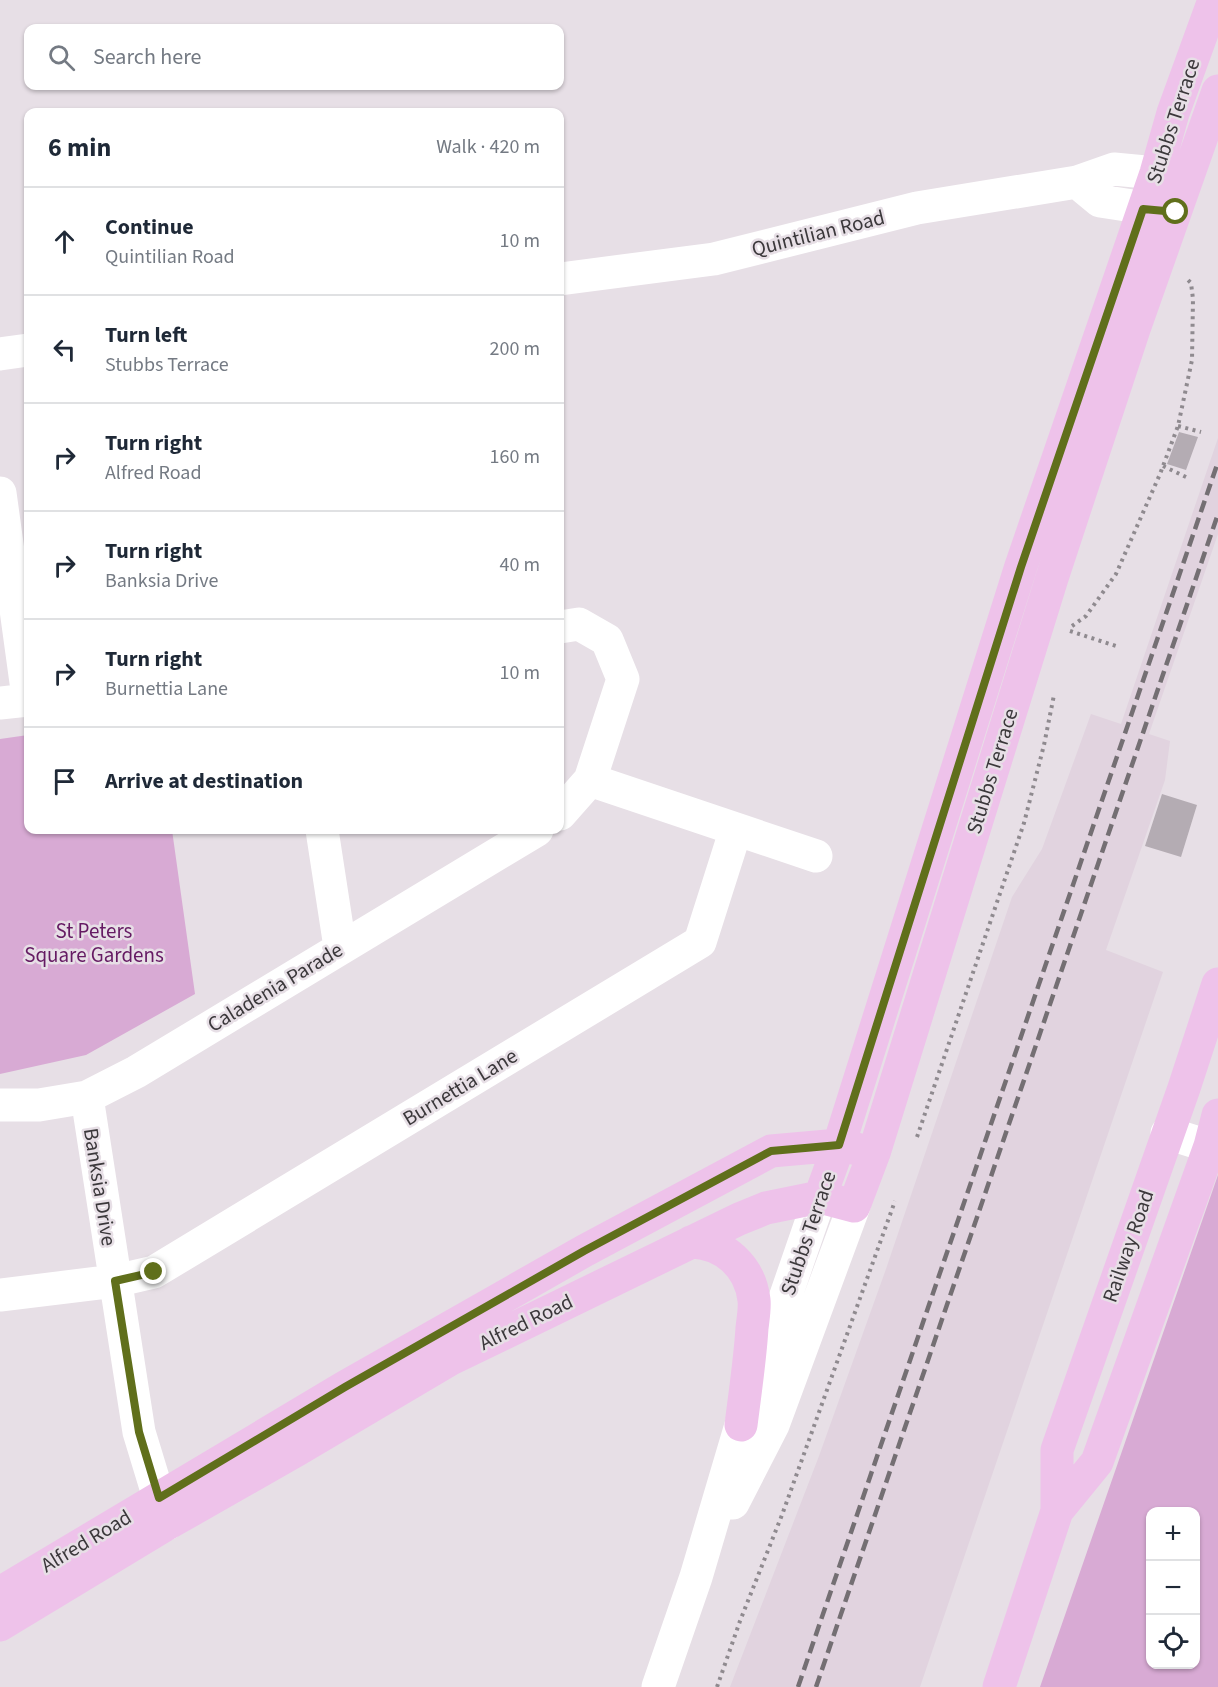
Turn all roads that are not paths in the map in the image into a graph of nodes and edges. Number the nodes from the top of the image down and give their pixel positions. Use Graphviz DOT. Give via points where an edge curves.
graph roads {
  1 [pos="1214,0"];
  2 [pos="1218,91"];
  3 [pos="1077,182"];
  4 [pos="1173,190"];
  5 [pos="1143,209"];
  6 [pos="564,278"];
  7 [pos="24,351"];
  8 [pos="0,354"];
  9 [pos="0,493"];
  10 [pos="564,626"];
  11 [pos="24,669"];
  12 [pos="24,699"];
  13 [pos="0,703"];
  14 [pos="591,780"];
  15 [pos="564,810"];
  16 [pos="736,829"];
  17 [pos="323,834"];
  18 [pos="530,834"];
  19 [pos="816,856"];
  20 [pos="340,947"];
  21 [pos="1218,984"];
  22 [pos="87,1097"];
  23 [pos="0,1105"];
  24 [pos="1218,1115"];
  25 [pos="1167,1133"];
  26 [pos="839,1145"];
  27 [pos="1214,1148"];
  28 [pos="874,1153"];
  29 [pos="820,1197"];
  30 [pos="854,1206"];
  31 [pos="692,1242"];
  32 [pos="115,1281"];
  33 [pos="0,1296"];
  34 [pos="741,1425"];
  35 [pos="163,1511"];
  36 [pos="1057,1511"];
  37 [pos="696,1577"];
  38 [pos="0,1593"];
  39 [pos="0,1625"];
  40 [pos="658,1687"];
  41 [pos="999,1687"];
  1 -- 4 [label="main road, Stubbs Terrace" via="1173,113"];
  2 -- 4 [label="main road, Stubbs Terrace"];
  3 -- 4 [label="street, Quintilian Road" via="1114,169"];
  3 -- 5 [label="street" via="1100,201"];
  3 -- 6 [label="street, Quintilian Road" via="917,208 714,259"];
  4 -- 5 [label="main road, Stubbs Terrace"];
  4 -- 28 [label="main road, Stubbs Terrace" via="1134,329 1052,578"];
  5 -- 26 [label="main road, Stubbs Terrace" via="1021,567"];
  7 -- 8 [label="street"];
  9 -- 11 [label="street"];
  10 -- 14 [label="street" via="579,624 607,640 623,679"];
  12 -- 13 [label="street"];
  14 -- 15 [label="street"];
  14 -- 16 [label="street"];
  16 -- 19 [label="street"];
  16 -- 32 [label="street, Burnettia Lane" via="700,942 154,1272"];
  17 -- 20 [label="street"];
  18 -- 20 [label="street, Caladenia Parade"];
  20 -- 22 [label="street, Caladenia Parade" via="136,1072"];
  21 -- 25 [label="main road, Railway Road"];
  22 -- 23 [label="street, Caladenia Parade" via="39,1105"];
  22 -- 32 [label="street, Banksia Drive"];
  24 -- 27 [label="main road, Railway Road"];
  25 -- 27 [label="street"];
  25 -- 36 [label="main road, Railway Road" via="1057,1450"];
  26 -- 28 [label="main road, Alfred Road"];
  26 -- 29 [label="main road, Stubbs Terrace"];
  26 -- 35 [label="main road, Alfred Road" via="771,1151 584,1251 386,1363"];
  27 -- 36 [label="main road, Railway Road" via="1097,1462"];
  28 -- 30 [label="main road, Stubbs Terrace"];
  29 -- 30 [label="main road, Alfred Road"];
  29 -- 31 [label="main road, Alfred Road" via="766,1208"];
  29 -- 34 [label="street, Stubbs Terrace"];
  30 -- 37 [label="street, Stubbs Terrace" via="773,1425"];
  31 -- 34 [label="main road" via="706,1242 725,1250 744,1270 754,1299"];
  31 -- 35 [label="main road, Alfred Road" via="449,1360 297,1450"];
  32 -- 33 [label="street, Burnettia Lane"];
  32 -- 35 [label="street, Banksia Drive" via="139,1432"];
  34 -- 37 [label="street, Stubbs Terrace"];
  35 -- 38 [label="main road, Alfred Road"];
  35 -- 39 [label="main road, Alfred Road"];
  36 -- 41 [label="main road, Railway Road"];
  37 -- 40 [label="street, Stubbs Terrace"];
}
